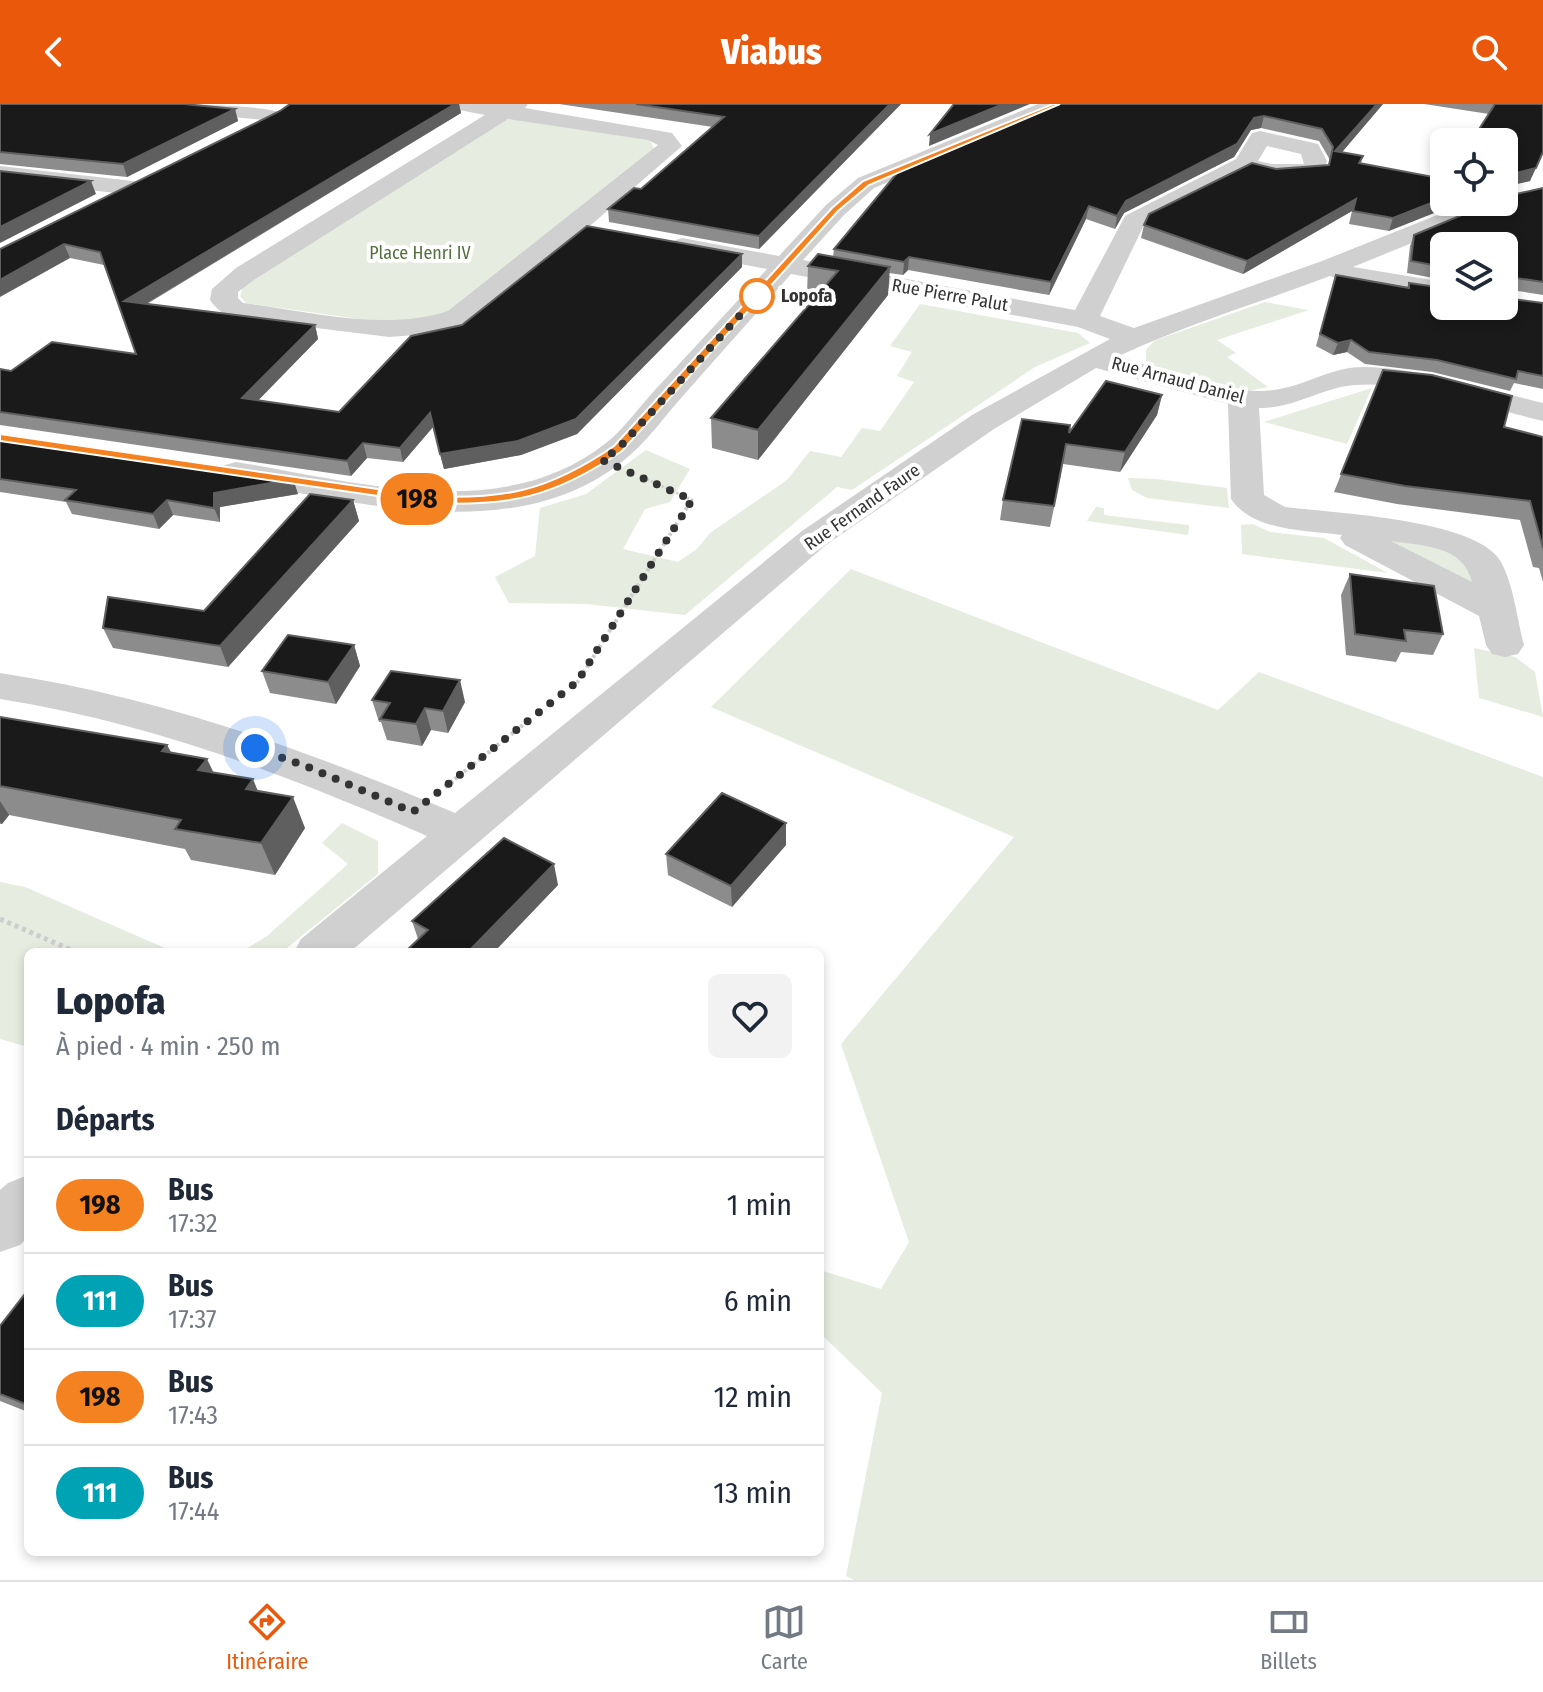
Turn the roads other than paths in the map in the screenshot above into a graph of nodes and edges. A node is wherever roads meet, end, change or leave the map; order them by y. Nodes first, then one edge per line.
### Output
1 (161, 104) edge
2 (456, 104) edge
3 (1056, 104) edge
4 (510, 108) edge
5 (284, 109) edge
6 (236, 135) edge
7 (1245, 164) edge
8 (0, 173) edge
9 (159, 175) edge
10 (133, 188) junction
11 (93, 208) edge
12 (1457, 216) edge
13 (575, 226) junction
14 (606, 232) edge
15 (652, 240) edge
16 (788, 265) junction
17 (1331, 267) junction
18 (1430, 288) edge
19 (1084, 320) junction
20 (1133, 337) junction
21 (1094, 357) junction
22 (1243, 399) junction
23 (1543, 412) edge
24 (205, 467) edge
25 (1501, 627) dead end
26 (0, 686) edge
27 (460, 833) junction
28 (323, 948) edge
29 (24, 1205) edge
30 (0, 1226) edge

1 - 5 street
2 - 4 street
3 - 16 street
4 - 13 street
4 - 13 street
5 - 6 street
7 - 19 street
8 - 10 street
9 - 10 street
10 - 11 street
12 - 17 street, Rue Fernand Faure
13 - 14 street
15 - 16 street, Rue Pierre Palut
16 - 19 street, Rue Pierre Palut
16 - 24 street
17 - 18 street
17 - 20 street, Rue Fernand Faure
19 - 20 street, Rue Pierre Palut
20 - 21 street, Rue Fernand Faure
21 - 22 street, Rue Arnaud Daniel
21 - 27 street, Rue Fernand Faure
22 - 23 street, Rue Arnaud Daniel
22 - 25 street
26 - 27 street
27 - 28 street, Rue Fernand Faure
29 - 30 street

